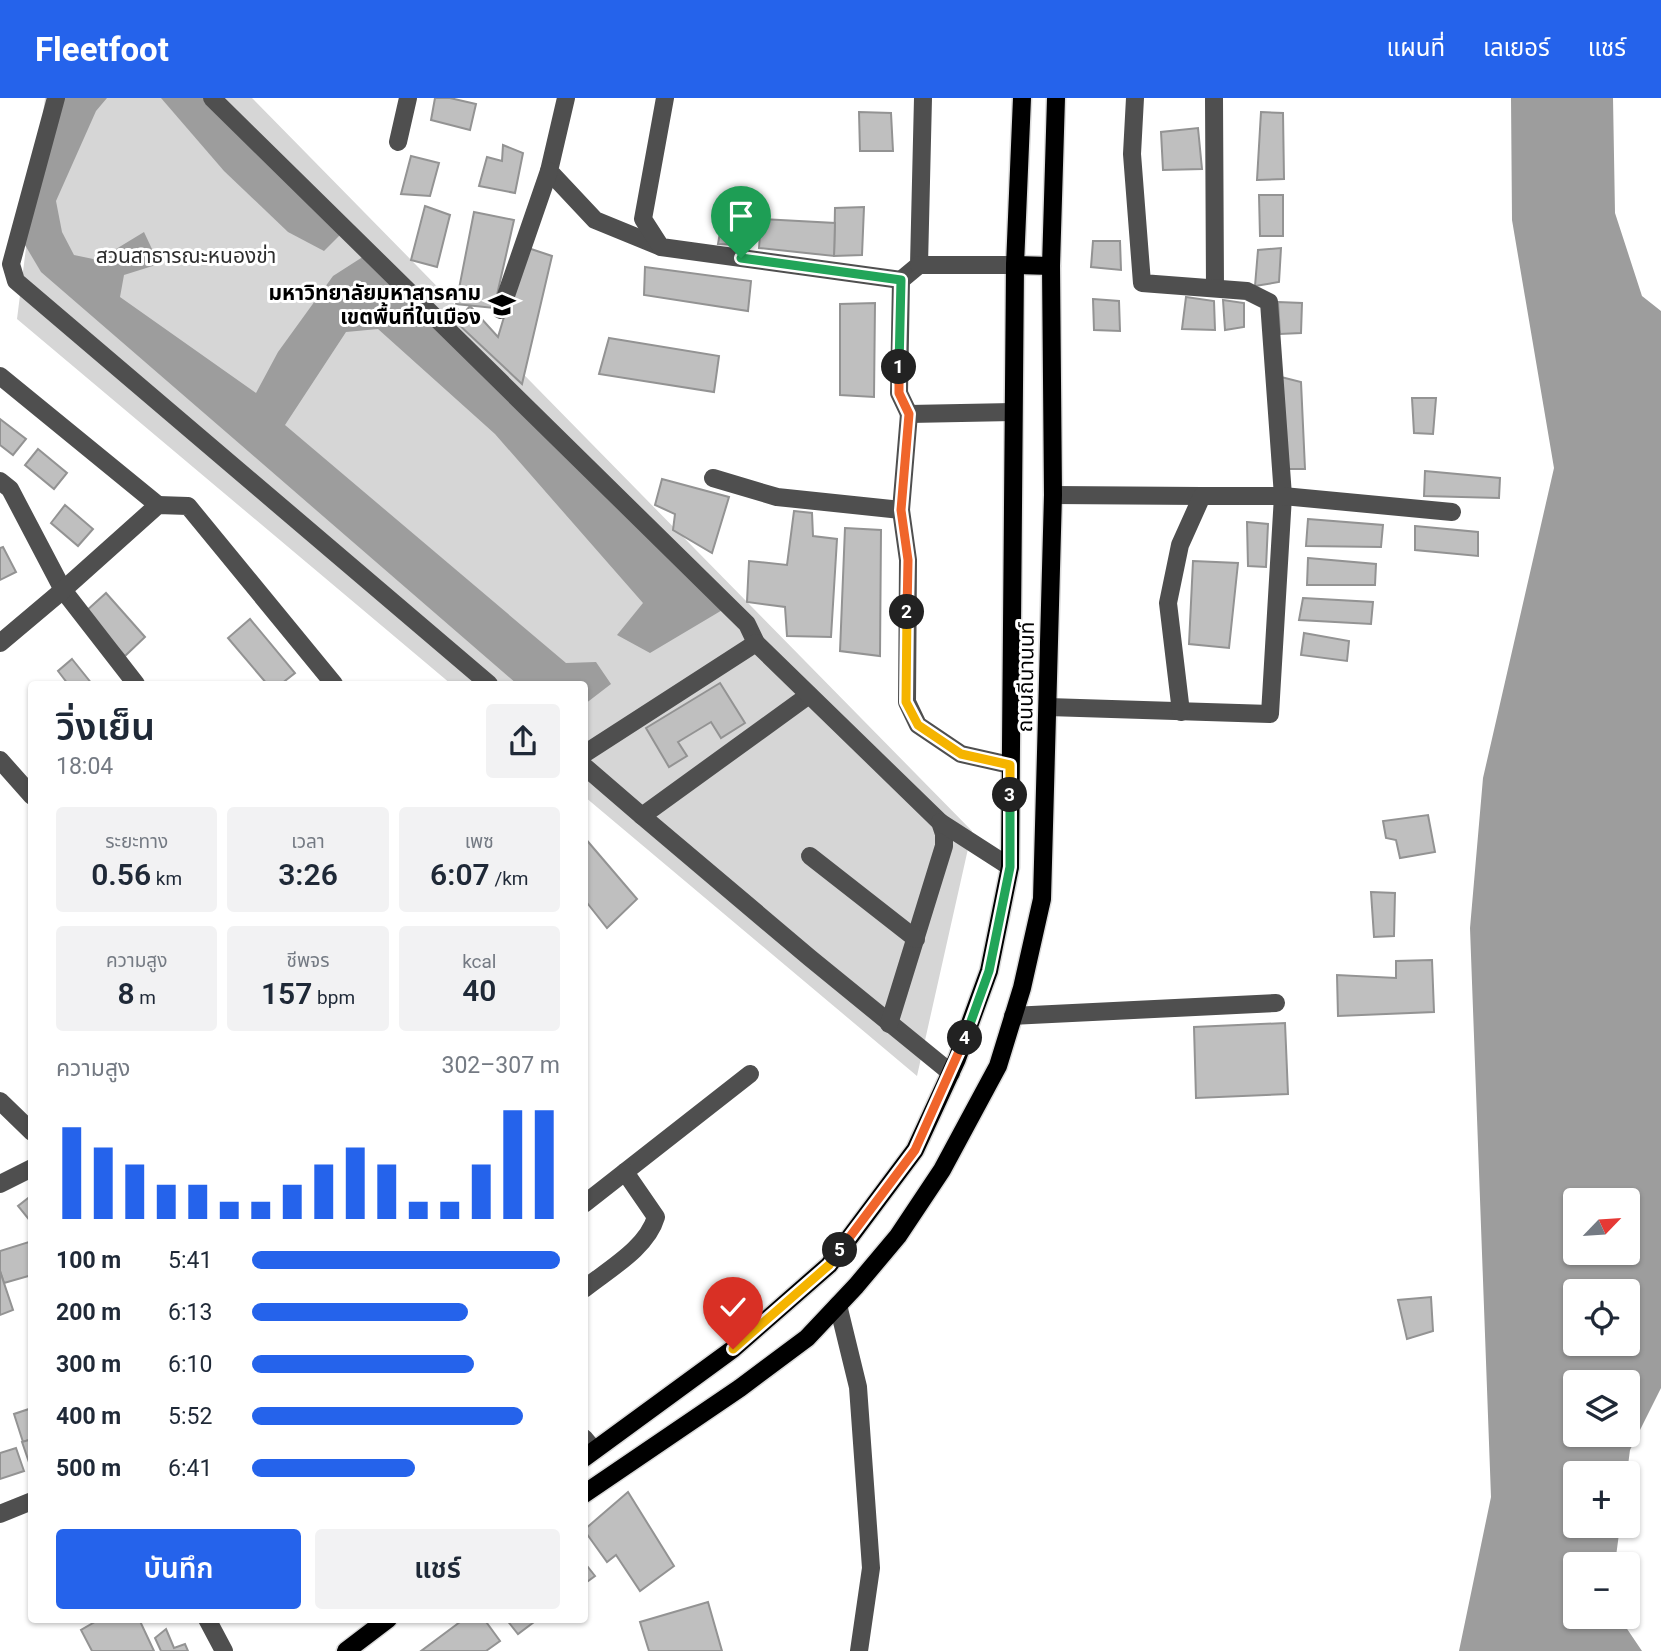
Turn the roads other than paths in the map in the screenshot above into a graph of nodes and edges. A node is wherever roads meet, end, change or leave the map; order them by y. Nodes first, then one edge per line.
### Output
1 (56, 98) edge
2 (212, 98) edge
3 (405, 98) edge
4 (566, 98) edge
5 (665, 98) edge
6 (923, 98) edge
7 (1022, 98) edge
8 (1056, 98) edge
9 (1135, 98) edge
10 (1214, 98) edge
11 (398, 142) dead end
12 (549, 170) junction
13 (661, 247) junction
14 (919, 265) junction
15 (1014, 265) junction
16 (1051, 266) junction
17 (901, 280) junction
18 (1215, 288) junction
19 (501, 310) dead end
20 (0, 376) edge
21 (1013, 412) junction
22 (909, 414) junction
23 (713, 478) dead end
24 (0, 481) edge
25 (1053, 495) junction
26 (1202, 496) junction
27 (1283, 496) junction
28 (158, 505) junction
29 (901, 510) junction
30 (1452, 512) dead end
31 (63, 590) junction
32 (0, 643) edge
33 (757, 643) junction
34 (134, 681) edge
35 (332, 681) edge
36 (485, 681) edge
37 (809, 695) junction
38 (1048, 707) junction
39 (1181, 712) junction
40 (588, 751) edge
41 (0, 760) edge
42 (1010, 765) junction
43 (588, 769) edge
44 (28, 792) edge
45 (642, 816) junction
46 (940, 822) junction
47 (810, 856) dead end
48 (1010, 867) junction
49 (916, 939) junction
50 (1276, 1003) dead end
51 (1013, 1016) junction
52 (889, 1024) junction
53 (951, 1073) junction
54 (750, 1074) dead end
55 (0, 1101) edge
56 (28, 1128) edge
57 (28, 1170) edge
58 (625, 1172) junction
59 (0, 1184) edge
60 (588, 1201) edge
61 (588, 1286) edge
62 (838, 1305) junction
63 (622, 1429) junction
64 (588, 1449) edge
65 (641, 1456) junction
66 (588, 1491) edge
67 (28, 1503) edge
68 (0, 1514) edge
69 (209, 1623) edge
70 (383, 1623) edge
71 (225, 1651) edge
72 (346, 1651) edge
73 (859, 1651) edge

1 - 36 street
2 - 33 street
3 - 11 street
4 - 12 street
5 - 13 street
6 - 14 street
7 - 15 main road, ถนนถีนานนท์
8 - 16 main road, ถนนถีนานนท์
9 - 18 street
10 - 18 street
12 - 13 street
12 - 19 street
13 - 17 street
14 - 15 street
14 - 17 street
15 - 16 main road
15 - 21 main road, ถนนถีนานนท์
16 - 25 main road, ถนนถีนานนท์
17 - 22 street
18 - 27 street
20 - 28 street
21 - 22 street
21 - 42 main road, ถนนถีนานนท์
22 - 29 street
23 - 29 street
24 - 31 street
25 - 26 street
25 - 38 main road, ถนนถีนานนท์
26 - 27 street
26 - 39 street
27 - 30 street
27 - 39 street
28 - 31 street
28 - 35 street
29 - 42 street
31 - 32 street
31 - 34 street
33 - 37 street
33 - 40 street
37 - 45 street
37 - 46 street
38 - 39 street
38 - 51 main road, ถนนถีนานนท์
41 - 44 street
42 - 48 main road, ถนนถีนานนท์
43 - 45 street
45 - 52 street
46 - 48 street
46 - 49 street
47 - 49 street
48 - 53 main road, ถนนถีนานนท์
49 - 52 street
50 - 51 street
51 - 62 main road, ถนนถีนานนท์
52 - 53 street
53 - 63 main road, ถนนถีนานนท์
54 - 58 street
55 - 56 street
57 - 59 street
58 - 60 street
58 - 61 street
62 - 65 main road, ถนนถีนานนท์
62 - 73 street
63 - 64 main road, ถนนถีนานนท์
63 - 65 main road
65 - 66 main road, ถนนถีนานนท์
67 - 68 street
69 - 71 street
70 - 72 main road

